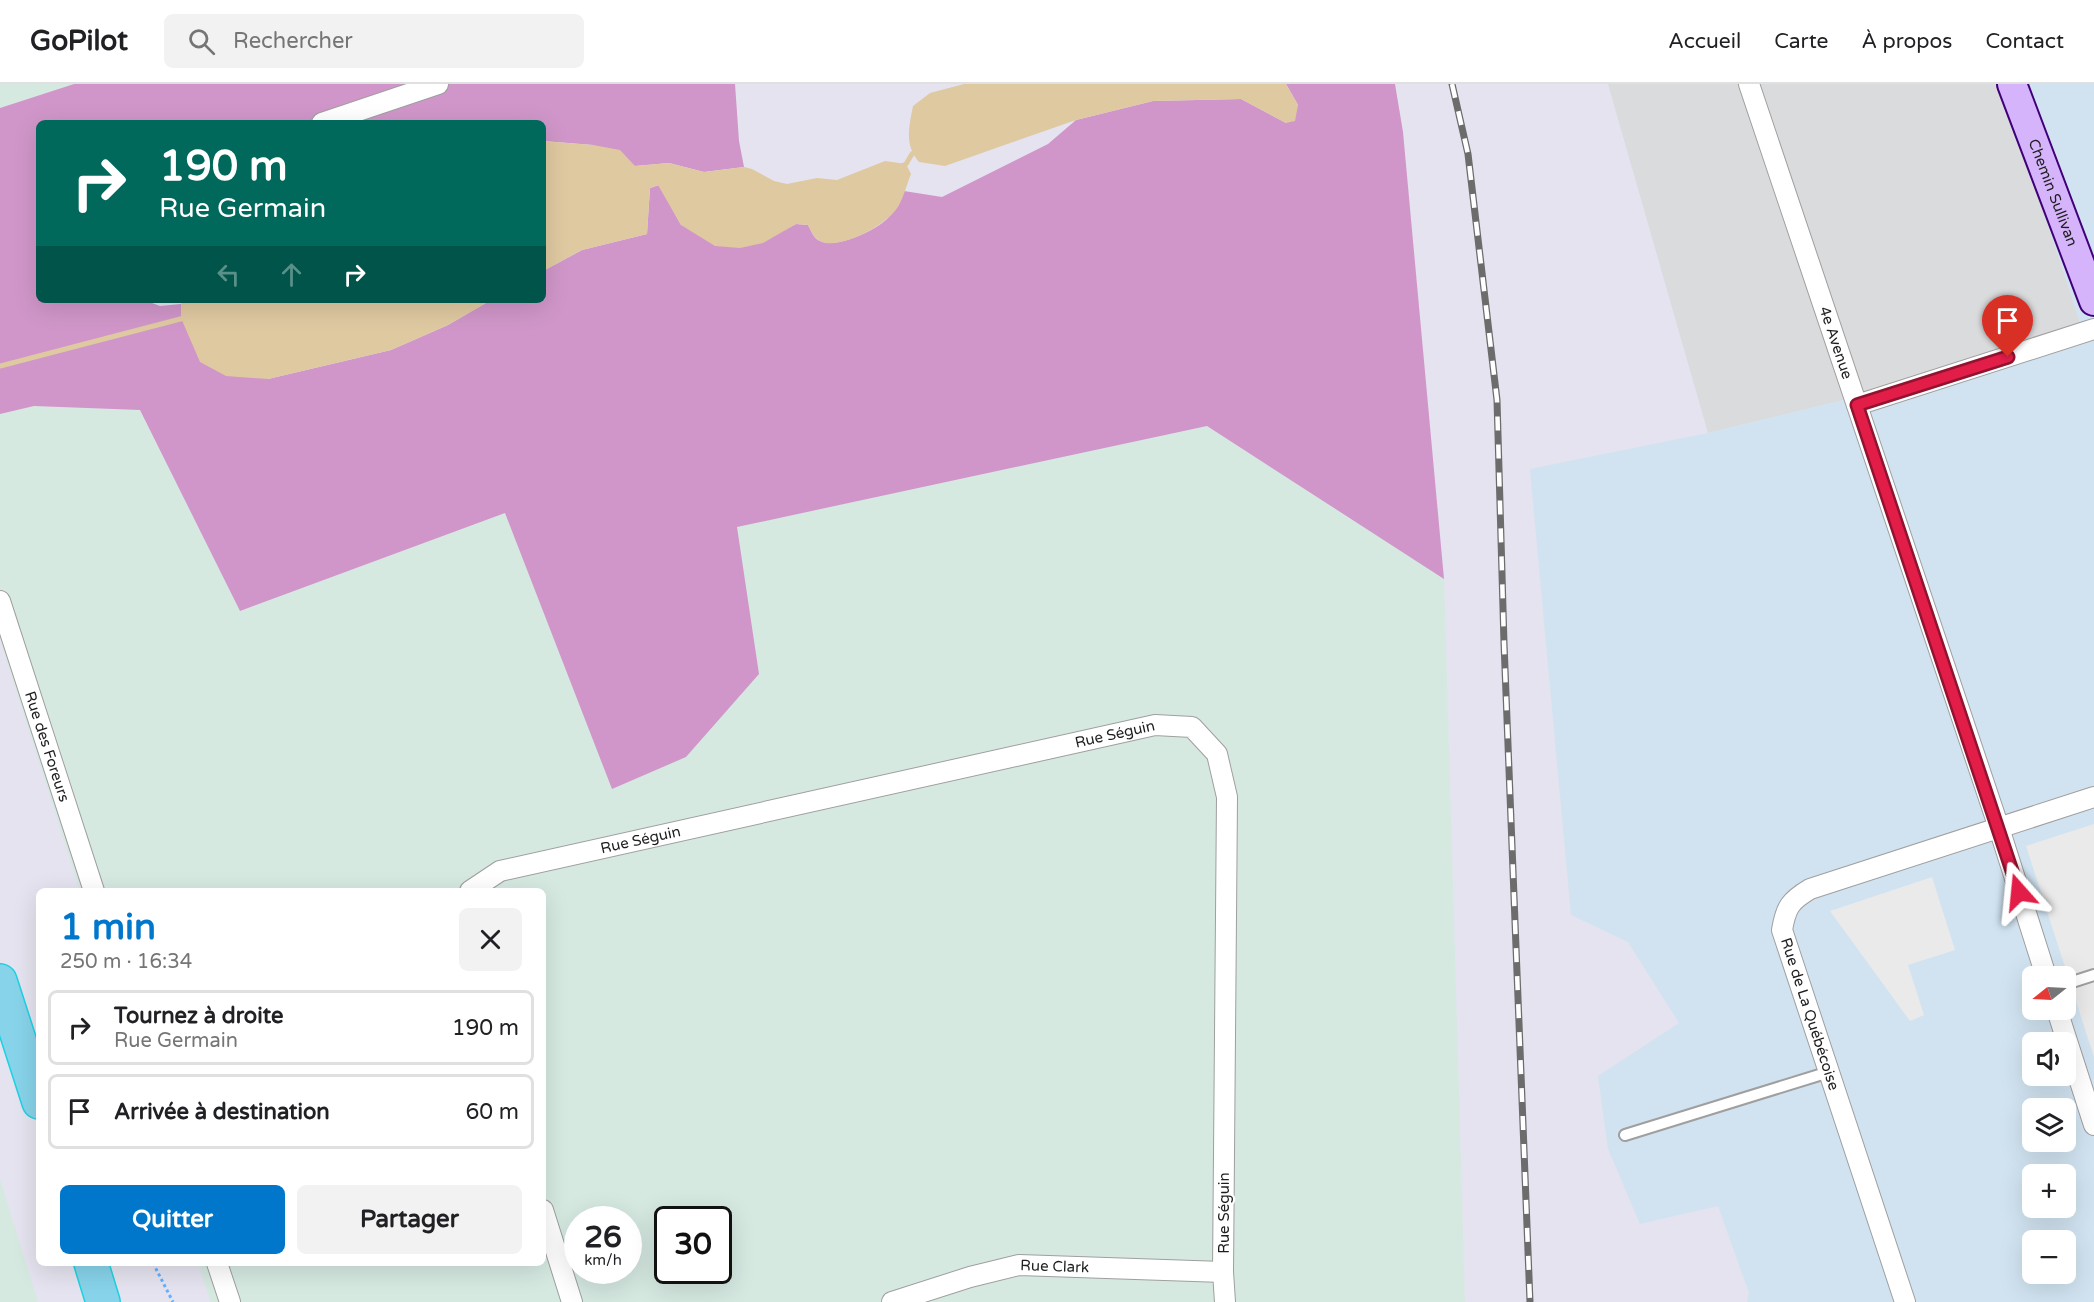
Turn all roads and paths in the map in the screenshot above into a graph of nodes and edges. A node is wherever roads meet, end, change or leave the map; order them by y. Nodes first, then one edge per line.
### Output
1 (438, 84) edge
2 (1749, 84) edge
3 (2012, 84) edge
4 (331, 120) edge
5 (2094, 301) edge
6 (2094, 329) edge
7 (1857, 405) junction
8 (0, 601) edge
9 (2094, 797) edge
10 (1999, 828) junction
11 (93, 888) edge
12 (474, 888) edge
13 (2043, 966) edge
14 (2094, 975) edge
15 (0, 981) edge
16 (2076, 981) edge
17 (2060, 1020) edge
18 (1829, 1072) junction
19 (36, 1093) edge
20 (2094, 1125) edge
21 (1625, 1136) dead end
22 (546, 1220) edge
23 (92, 1266) edge
24 (155, 1266) edge
25 (218, 1266) edge
26 (1223, 1272) junction
27 (103, 1302) edge
28 (173, 1302) edge
29 (230, 1302) edge
30 (572, 1302) edge
31 (892, 1302) edge
32 (1225, 1302) edge
33 (1905, 1302) edge

1 - 4 street
2 - 7 street, 4e Avenue
3 - 5 street, Chemin Sullivan
6 - 7 street
7 - 10 street, 4e Avenue
8 - 11 street, Rue des Foreurs
9 - 10 street, Rue de La Québécoise
10 - 13 street, 4e Avenue
10 - 18 street, Rue de La Québécoise
12 - 26 street, Rue Séguin
14 - 16 lane
15 - 19 highway
17 - 20 street
18 - 21 lane
18 - 33 street, Rue de La Québécoise
22 - 30 street
23 - 27 highway
24 - 28 path
25 - 29 street
26 - 31 street, Rue Clark
26 - 32 street, Rue Séguin

